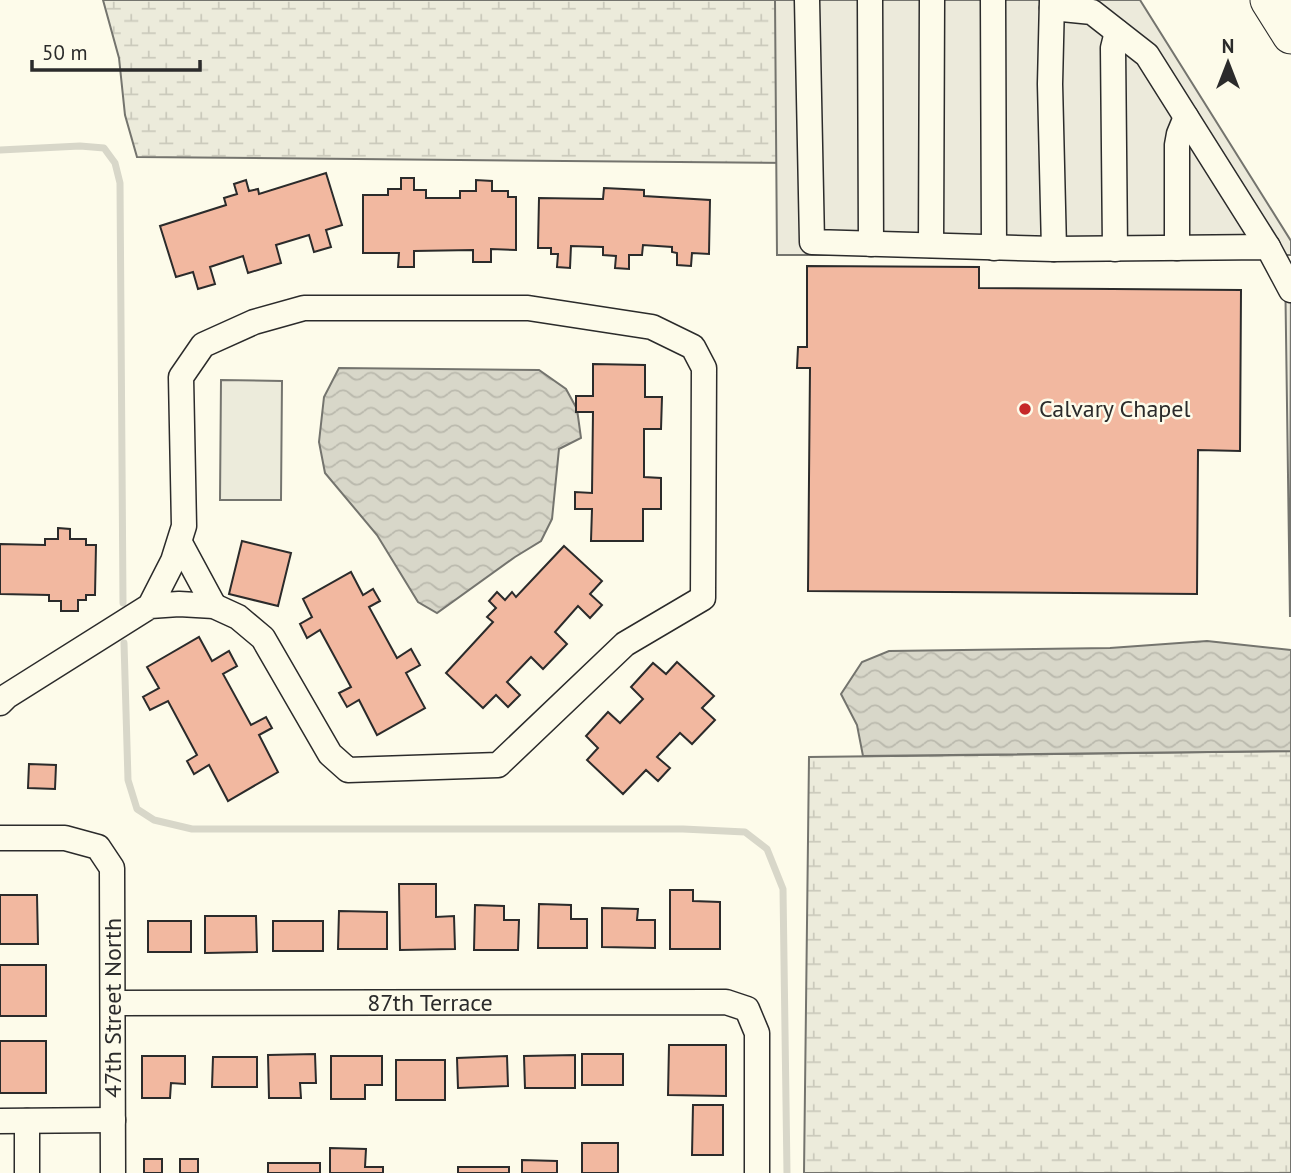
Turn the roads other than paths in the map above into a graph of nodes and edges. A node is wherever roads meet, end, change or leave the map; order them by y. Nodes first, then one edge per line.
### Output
1 (807, 0) edge
2 (870, 0) edge
3 (932, 0) edge
4 (993, 0) edge
5 (1269, 0) edge
6 (1052, 4) edge
7 (1117, 32) junction
8 (1291, 35) edge
9 (1186, 117) junction
10 (871, 244) junction
11 (931, 246) junction
12 (1268, 247) junction
13 (994, 248) junction
14 (1177, 248) junction
15 (1054, 249) junction
16 (1115, 249) junction
17 (1291, 290) edge
18 (180, 543) junction
19 (214, 606) junction
20 (150, 607) junction
21 (2, 701) edge
22 (0, 838) edge
23 (113, 1003) junction
24 (113, 1120) junction
25 (0, 1121) edge
26 (27, 1121) junction
27 (27, 1173) edge
28 (113, 1173) edge
29 (757, 1173) edge

1 - 10 street
2 - 10 street
3 - 11 street
4 - 13 street
5 - 8 highway
6 - 7 street
6 - 15 street
7 - 9 street
7 - 16 street
9 - 12 street
9 - 14 street
10 - 11 street
11 - 13 street
12 - 14 street
12 - 17 street
13 - 15 street
14 - 16 street
15 - 16 street
18 - 19 street
18 - 19 street
18 - 20 street
19 - 20 street
20 - 21 street
22 - 23 street, 47th Street North
23 - 24 street, 47th Street North
23 - 29 street, 87th Terrace
24 - 26 street
24 - 28 street, 47th Street North
25 - 26 street
26 - 27 street

